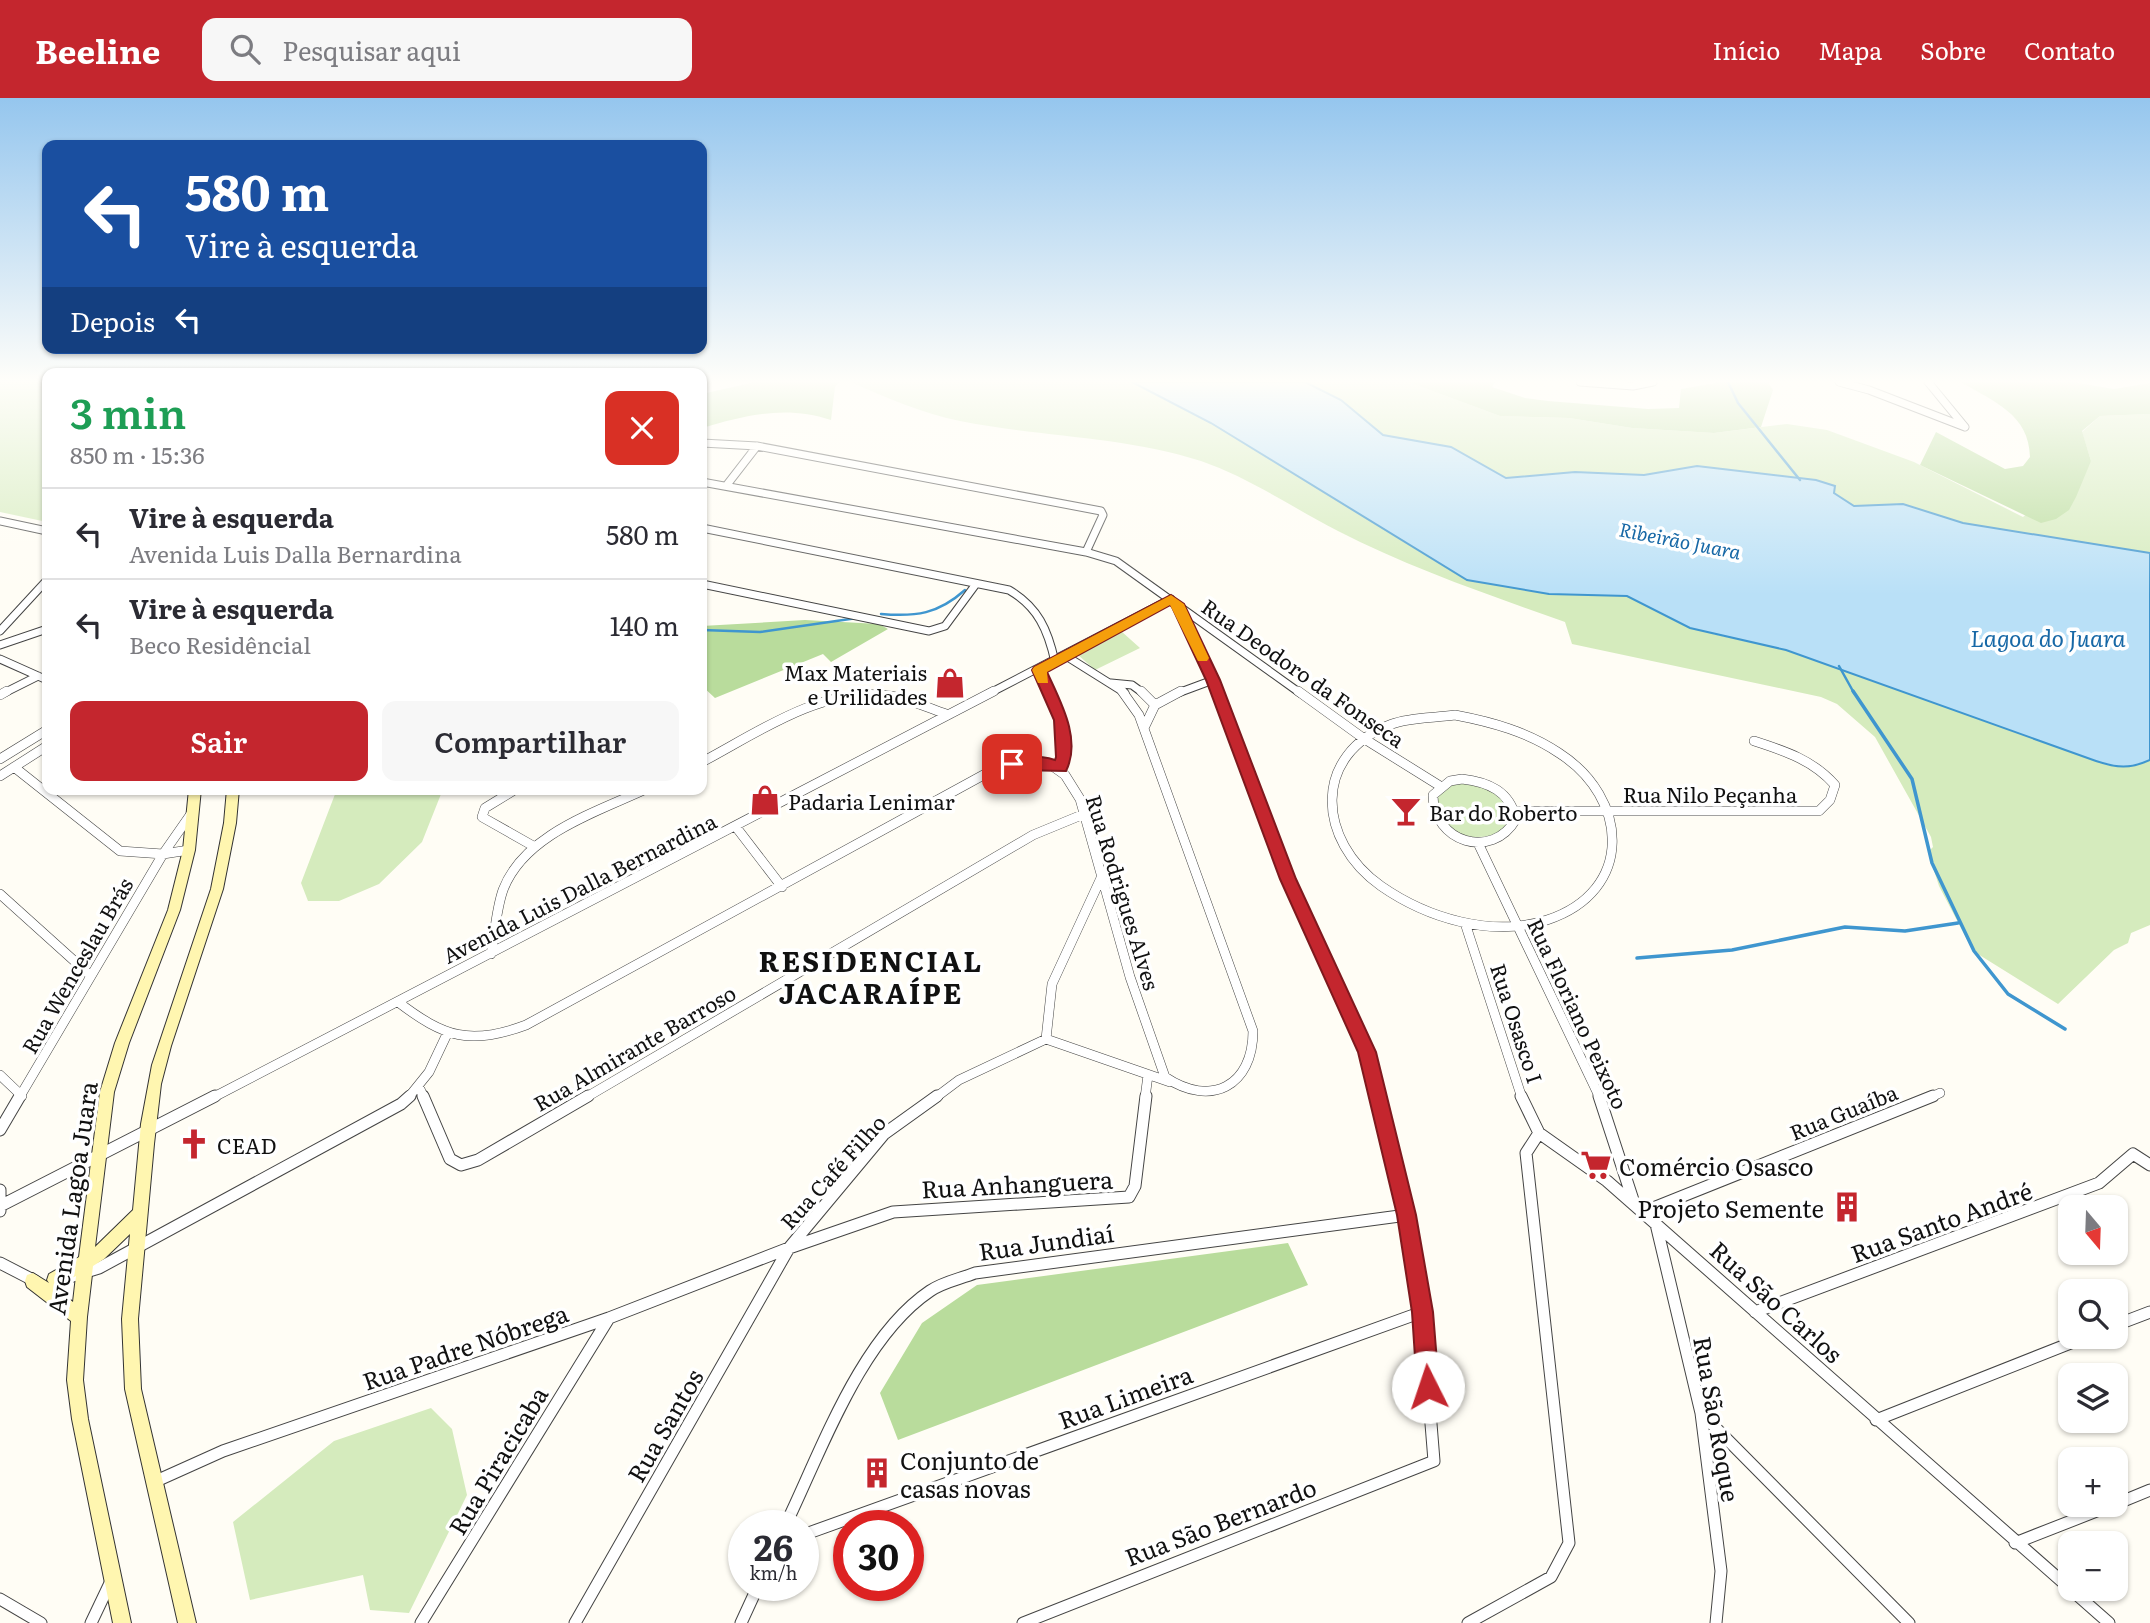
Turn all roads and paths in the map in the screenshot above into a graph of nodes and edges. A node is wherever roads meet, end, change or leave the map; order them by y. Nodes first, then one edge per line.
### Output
1 (751, 453) edge
2 (794, 453) edge
3 (707, 483) edge
4 (726, 486) junction
5 (0, 521) edge
6 (707, 529) edge
7 (42, 530) edge
8 (1086, 552) junction
9 (976, 584) junction
10 (42, 585) edge
11 (707, 585) edge
12 (1174, 602) junction
13 (0, 631) edge
14 (42, 631) edge
15 (0, 645) edge
16 (1066, 656) junction
17 (0, 659) edge
18 (1055, 662) junction
19 (1039, 670) junction
20 (38, 676) junction
21 (42, 678) edge
22 (1213, 680) junction
23 (1108, 683) junction
24 (0, 695) edge
25 (1155, 705) junction
26 (946, 714) junction
27 (1144, 728) junction
28 (42, 733) edge
29 (1363, 738) junction
30 (1754, 741) dead end
31 (42, 749) edge
32 (707, 758) edge
33 (0, 759) edge
34 (14, 767) junction
35 (1060, 767) junction
36 (0, 776) edge
37 (1440, 786) junction
38 (42, 790) edge
39 (49, 795) edge
40 (195, 795) edge
41 (232, 795) edge
42 (506, 795) edge
43 (635, 795) edge
44 (194, 810) junction
45 (1607, 810) junction
46 (1515, 811) junction
47 (1084, 814) junction
48 (736, 827) junction
49 (1478, 843) junction
50 (535, 847) junction
51 (189, 850) junction
52 (163, 854) junction
53 (1101, 878) junction
54 (782, 887) junction
55 (0, 894) edge
56 (1465, 923) junction
57 (1518, 926) junction
58 (491, 954) junction
59 (91, 976) junction
60 (398, 1002) junction
61 (447, 1034) junction
62 (1046, 1038) junction
63 (0, 1075) edge
64 (1148, 1075) junction
65 (1173, 1083) junction
66 (420, 1089) junction
67 (1940, 1093) dead end
68 (22, 1096) junction
69 (0, 1130) edge
70 (148, 1132) junction
71 (1539, 1133) junction
72 (97, 1159) junction
73 (2150, 1165) edge
74 (0, 1190) edge
75 (1, 1208) edge
76 (1639, 1208) junction
77 (140, 1213) junction
78 (1407, 1215) junction
79 (1656, 1224) junction
80 (136, 1248) junction
81 (789, 1248) junction
82 (0, 1263) edge
83 (86, 1268) junction
84 (55, 1280) joint
85 (33, 1281) junction
86 (1422, 1312) junction
87 (1755, 1312) junction
88 (2150, 1312) edge
89 (79, 1317) junction
90 (609, 1318) junction
91 (2128, 1320) edge
92 (2058, 1348) edge
93 (1700, 1413) junction
94 (1876, 1420) junction
95 (154, 1482) junction
96 (2150, 1490) edge
97 (2128, 1499) edge
98 (793, 1510) edge
99 (2081, 1517) edge
100 (819, 1529) edge
101 (2015, 1543) junction
102 (113, 1577) junction
103 (0, 1599) edge
104 (751, 1601) edge
105 (1718, 1622) edge
106 (41, 1623) edge
107 (91, 1623) edge
108 (122, 1623) edge
109 (187, 1623) edge
110 (421, 1623) edge
111 (575, 1623) edge
112 (741, 1623) edge
113 (1023, 1623) edge
114 (1468, 1623) edge
115 (1909, 1623) edge
116 (2109, 1623) edge

1 - 4 street
2 - 8 street
3 - 4 street, Rua Deodoro da Fonseca
4 - 8 street, Rua Deodoro da Fonseca
5 - 7 street
6 - 9 street
8 - 12 street, Rua Deodoro da Fonseca
9 - 11 street
9 - 18 street
10 - 13 street
12 - 16 street, Avenida Luis Dalla Bernardina
12 - 22 street
12 - 29 street, Rua Deodoro da Fonseca
14 - 15 street
16 - 18 street, Avenida Luis Dalla Bernardina
16 - 23 street
17 - 20 street
18 - 19 street, Avenida Luis Dalla Bernardina
19 - 26 street, Avenida Luis Dalla Bernardina
19 - 35 street
20 - 21 street
20 - 24 street
22 - 25 street
22 - 78 street
23 - 25 street
23 - 27 street
25 - 27 street
26 - 32 street
26 - 48 street, Avenida Luis Dalla Bernardina
27 - 65 street
28 - 33 street
29 - 37 street, Rua Deodoro da Fonseca
29 - 45 street
29 - 56 street
30 - 45 street, Rua Nilo Peçanha
31 - 34 street
34 - 36 street
34 - 38 street
35 - 47 street, Rua Rodrigues Alves
35 - 54 street
37 - 46 street
37 - 49 street
39 - 52 street
40 - 44 main road, Avenida Lagoa Juara
41 - 70 main road
42 - 50 street
43 - 50 street
44 - 51 main road, Avenida Lagoa Juara
44 - 52 street, Rua Wenceslau Brás
45 - 46 street, Rua Nilo Peçanha
45 - 57 street
46 - 49 street
47 - 53 street, Rua Rodrigues Alves
47 - 66 street, Rua Almirante Barroso
48 - 54 street
48 - 58 street, Avenida Luis Dalla Bernardina
49 - 57 street, Rua Floriano Peixoto
50 - 58 street
51 - 52 street
51 - 72 main road, Avenida Lagoa Juara
52 - 59 street, Rua Wenceslau Brás
53 - 62 street
53 - 65 street, Rua Rodrigues Alves
54 - 61 street
55 - 59 street
56 - 57 street
56 - 71 street, Rua Osasco I
57 - 76 street, Rua Floriano Peixoto
58 - 60 street, Avenida Luis Dalla Bernardina
59 - 68 street, Rua Wenceslau Brás
60 - 61 street
60 - 70 street, Avenida Luis Dalla Bernardina
61 - 66 street
62 - 64 street
62 - 81 street, Rua Café Filho
63 - 68 street
64 - 65 street
64 - 81 street, Rua Anhanguera
66 - 80 street
67 - 76 street, Rua Guaíba
68 - 69 street, Rua Wenceslau Brás
70 - 72 street, Avenida Luis Dalla Bernardina
70 - 77 main road
71 - 76 street, Rua São Carlos
71 - 114 street
72 - 75 street, Avenida Luis Dalla Bernardina
72 - 83 main road, Avenida Lagoa Juara
73 - 87 street, Rua Santo André
74 - 75 street
76 - 79 street, Rua São Carlos
77 - 80 main road
77 - 83 main road
78 - 86 street
78 - 98 street, Rua Jundiaí
79 - 87 street, Rua São Carlos
79 - 93 street, Rua São Roque
80 - 83 street
80 - 95 main road
81 - 90 street, Rua Padre Nóbrega
81 - 111 street, Rua Santos
82 - 85 street
83 - 84 main road
83 - 89 main road, Avenida Lagoa Juara
84 - 85 street
85 - 89 main road
86 - 100 street, Rua Limeira
86 - 113 street, Rua São Bernardo
87 - 94 street, Rua São Carlos
88 - 91 street
89 - 102 main road, Avenida Lagoa Juara
90 - 95 street, Rua Padre Nóbrega
90 - 110 street, Rua Piracicaba
92 - 94 street
93 - 105 street, Rua São Roque
93 - 115 street
94 - 101 street, Rua São Carlos
95 - 109 main road
96 - 97 street
99 - 101 street
101 - 116 street, Rua São Carlos
102 - 107 street
102 - 108 main road, Avenida Lagoa Juara
103 - 106 street
104 - 112 street

